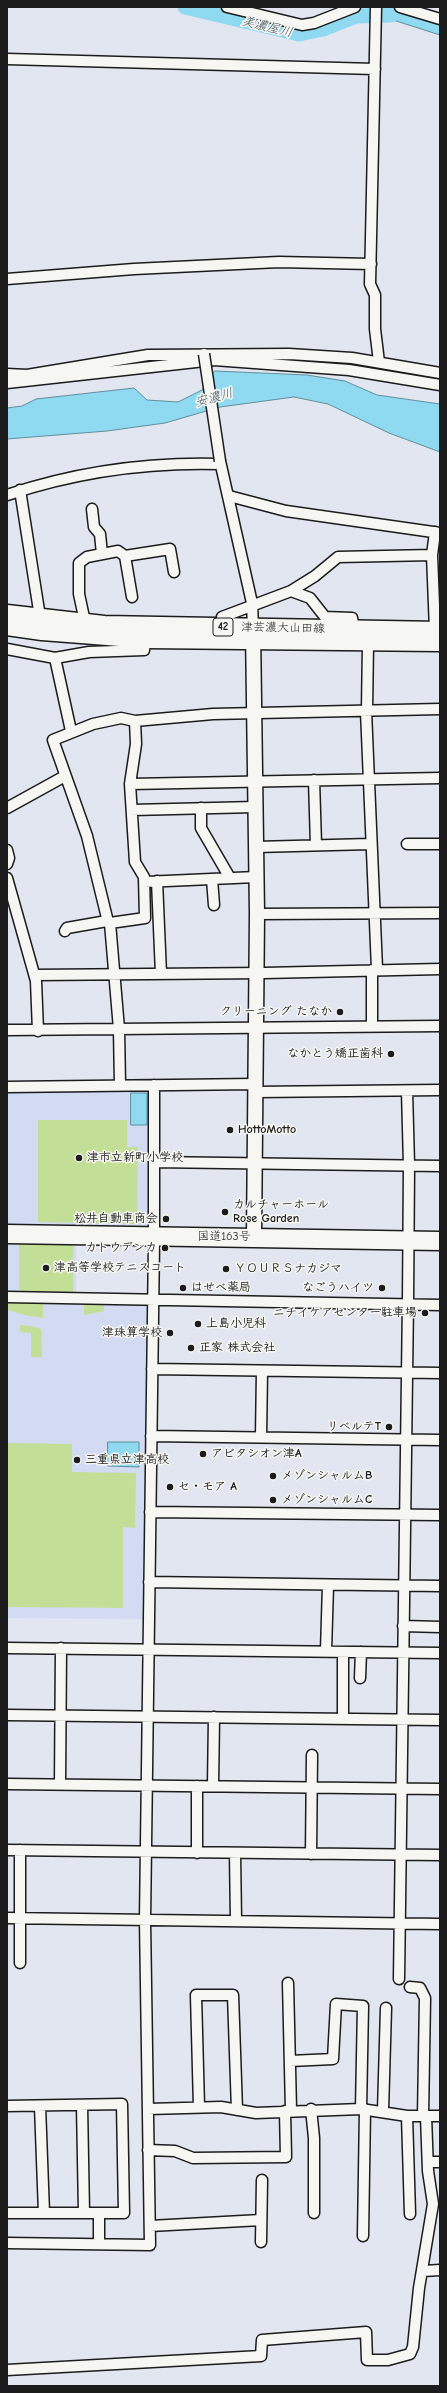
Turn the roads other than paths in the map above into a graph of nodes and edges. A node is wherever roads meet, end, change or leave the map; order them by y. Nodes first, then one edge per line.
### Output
1 (227, 7) edge
2 (355, 7) edge
3 (376, 7) edge
4 (400, 7) edge
5 (440, 19) edge
6 (7, 59) edge
7 (375, 68) junction
8 (371, 264) junction
9 (7, 279) edge
10 (204, 354) junction
11 (379, 362) junction
12 (440, 372) edge
13 (7, 374) edge
14 (7, 383) edge
15 (440, 385) edge
16 (220, 463) junction
17 (20, 490) junction
18 (7, 495) edge
19 (230, 496) junction
20 (92, 509) dead end
21 (437, 533) edge
22 (102, 554) junction
23 (432, 555) junction
24 (125, 556) junction
25 (174, 572) dead end
26 (291, 591) junction
27 (132, 597) dead end
28 (253, 605) junction
29 (7, 613) edge
30 (40, 617) junction
31 (222, 617) dead end
32 (85, 622) junction
33 (7, 627) edge
34 (354, 629) junction
35 (146, 632) junction
36 (253, 634) junction
37 (438, 634) edge
38 (368, 643) junction
39 (7, 649) edge
40 (55, 658) junction
41 (440, 709) edge
42 (367, 711) junction
43 (254, 713) junction
44 (135, 721) junction
45 (71, 731) junction
46 (65, 776) junction
47 (440, 778) edge
48 (368, 779) junction
49 (314, 780) junction
50 (255, 782) junction
51 (130, 784) junction
52 (255, 807) junction
53 (7, 808) edge
54 (201, 808) junction
55 (132, 810) junction
56 (370, 844) junction
57 (407, 844) dead end
58 (440, 844) edge
59 (316, 845) junction
60 (256, 847) junction
61 (7, 850) edge
62 (7, 864) edge
63 (256, 877) junction
64 (230, 878) junction
65 (212, 879) junction
66 (158, 881) junction
67 (144, 882) junction
68 (7, 884) edge
69 (214, 905) dead end
70 (374, 912) junction
71 (440, 913) edge
72 (257, 914) junction
73 (109, 922) junction
74 (65, 931) dead end
75 (440, 969) edge
76 (374, 970) junction
77 (256, 973) junction
78 (115, 974) junction
79 (161, 974) junction
80 (35, 976) junction
81 (372, 1026) junction
82 (440, 1026) edge
83 (256, 1028) junction
84 (119, 1029) junction
85 (7, 1030) edge
86 (38, 1031) junction
87 (120, 1085) junction
88 (154, 1085) junction
89 (7, 1087) edge
90 (256, 1088) junction
91 (440, 1090) edge
92 (408, 1091) junction
93 (154, 1162) junction
94 (255, 1164) junction
95 (410, 1165) junction
96 (440, 1166) edge
97 (7, 1234) edge
98 (154, 1237) junction
99 (254, 1237) junction
100 (409, 1240) junction
101 (440, 1241) edge
102 (7, 1297) edge
103 (152, 1300) junction
104 (407, 1304) junction
105 (440, 1305) edge
106 (152, 1369) junction
107 (262, 1371) junction
108 (406, 1372) junction
109 (440, 1372) edge
110 (151, 1436) junction
111 (261, 1437) junction
112 (406, 1439) junction
113 (440, 1440) edge
114 (150, 1512) junction
115 (405, 1514) junction
116 (440, 1515) edge
117 (149, 1582) junction
118 (328, 1585) junction
119 (404, 1586) junction
120 (440, 1586) edge
121 (403, 1626) junction
122 (440, 1627) edge
123 (7, 1648) edge
124 (61, 1648) junction
125 (148, 1649) junction
126 (326, 1652) junction
127 (343, 1652) junction
128 (361, 1652) junction
129 (403, 1653) junction
130 (440, 1654) edge
131 (360, 1678) dead end
132 (7, 1715) edge
133 (61, 1716) junction
134 (148, 1717) junction
135 (214, 1718) junction
136 (342, 1719) junction
137 (402, 1720) junction
138 (440, 1720) edge
139 (312, 1754) dead end
140 (7, 1784) edge
141 (60, 1784) junction
142 (147, 1785) junction
143 (197, 1786) junction
144 (214, 1786) junction
145 (312, 1788) junction
146 (401, 1788) junction
147 (440, 1789) edge
148 (7, 1850) edge
149 (20, 1850) junction
150 (147, 1851) junction
151 (197, 1853) junction
152 (235, 1853) junction
153 (312, 1854) junction
154 (401, 1855) junction
155 (440, 1856) edge
156 (7, 1918) edge
157 (20, 1918) junction
158 (145, 1920) junction
159 (236, 1921) junction
160 (400, 1923) junction
161 (440, 1924) edge
162 (20, 1963) dead end
163 (399, 1979) dead end
164 (288, 1983) dead end
165 (410, 1987) dead end
166 (386, 2008) dead end
167 (290, 2061) junction
168 (82, 2105) junction
169 (7, 2106) edge
170 (40, 2106) junction
171 (199, 2107) junction
172 (148, 2109) junction
173 (311, 2109) junction
174 (363, 2109) junction
175 (237, 2110) junction
176 (288, 2110) junction
177 (383, 2111) junction
178 (407, 2116) junction
179 (424, 2116) junction
180 (440, 2116) edge
181 (148, 2150) junction
182 (428, 2162) junction
183 (440, 2162) edge
184 (262, 2180) dead end
185 (437, 2204) edge
186 (7, 2213) edge
187 (44, 2213) junction
188 (84, 2213) junction
189 (99, 2213) junction
190 (314, 2213) dead end
191 (410, 2214) dead end
192 (261, 2220) junction
193 (150, 2226) junction
194 (363, 2236) dead end
195 (261, 2242) dead end
196 (7, 2243) edge
197 (99, 2244) junction
198 (440, 2270) edge
199 (423, 2271) junction
200 (7, 2370) edge

1 - 2 street
3 - 7 street
4 - 5 street
6 - 7 street
7 - 8 street
8 - 9 street
8 - 11 street
10 - 11 street
10 - 13 street
10 - 16 street, bridge
11 - 12 street
14 - 15 street
16 - 17 street
16 - 19 street
17 - 18 street
17 - 30 street
19 - 21 street
19 - 28 street
20 - 22 street
21 - 23 street
22 - 24 street
22 - 32 street
23 - 26 street
23 - 37 street
24 - 25 street
24 - 27 street
26 - 28 street
26 - 34 street
28 - 31 street
28 - 36 street
29 - 30 main road, 津芸濃大山田線 / 42
30 - 32 main road, 津芸濃大山田線 / 42
32 - 35 main road, 津芸濃大山田線 / 42
33 - 35 main road, 津芸濃大山田線 / 42
34 - 36 main road, 津芸濃大山田線 / 42
34 - 37 main road, 津芸濃大山田線 / 42
34 - 38 street
35 - 36 main road, 津芸濃大山田線 / 42
35 - 40 street
36 - 38 main road, 津芸濃大山田線 / 42
36 - 43 street
37 - 38 main road, 津芸濃大山田線 / 42
38 - 42 street
39 - 40 street
40 - 45 street
41 - 42 street
42 - 43 street
42 - 48 street
43 - 44 street
43 - 50 street
44 - 45 street
44 - 51 street
45 - 46 street
46 - 53 street
46 - 73 street
47 - 48 street
48 - 49 street
48 - 56 street
49 - 50 street
49 - 59 street
50 - 51 street
50 - 52 street
51 - 55 street
52 - 54 street
52 - 60 street
54 - 55 street
54 - 64 street
55 - 67 street
56 - 59 street
56 - 70 street
57 - 58 street
59 - 60 street
60 - 63 street
61 - 62 street
63 - 64 street
63 - 72 street
64 - 65 street
65 - 66 street
65 - 69 street
66 - 67 street
66 - 79 street
67 - 73 street
68 - 80 street
70 - 71 street
70 - 72 street
70 - 76 street
72 - 77 street
73 - 74 street
73 - 78 street
75 - 76 street
76 - 77 street
76 - 81 street
77 - 79 street
77 - 83 street
78 - 79 street
78 - 80 street
78 - 84 street
80 - 86 street
81 - 82 street
81 - 83 street
83 - 84 street
83 - 90 street
84 - 86 street
84 - 87 street
85 - 86 street
87 - 88 street
87 - 89 street
88 - 90 street
88 - 93 street
90 - 92 street
90 - 94 street
91 - 92 street
92 - 95 street
93 - 94 street
93 - 98 street
94 - 95 street
94 - 99 street
95 - 96 street
95 - 100 street
97 - 98 highway, 国道163号
98 - 99 highway, 国道163号
98 - 103 street
99 - 100 highway, 国道163号
100 - 101 highway, 国道163号
100 - 104 street
102 - 103 street
103 - 104 street
103 - 106 street
104 - 105 street
104 - 108 street
106 - 107 street
106 - 110 street
107 - 108 street
107 - 111 street
108 - 109 street
108 - 112 street
110 - 111 street
110 - 114 street
111 - 112 street
112 - 113 street
112 - 115 street
114 - 115 street
114 - 117 street
115 - 116 street
115 - 119 street
117 - 118 street
117 - 125 street
118 - 119 street
118 - 126 street
119 - 120 street
119 - 121 street
121 - 122 street
121 - 129 street
123 - 124 street
124 - 125 street
124 - 133 street
125 - 126 street
125 - 134 street
126 - 127 street
127 - 128 street
127 - 136 street
128 - 129 street
128 - 131 street
129 - 130 street
129 - 137 street
132 - 133 street
133 - 134 street
133 - 141 street
134 - 135 street
134 - 142 street
135 - 136 street
135 - 144 street
136 - 137 street
137 - 138 street
137 - 146 street
139 - 145 street
140 - 141 street
141 - 142 street
142 - 143 street
142 - 150 street
143 - 144 street
143 - 151 street
144 - 145 street
145 - 146 street
145 - 153 street
146 - 147 street
146 - 154 street
148 - 149 street
149 - 150 street
149 - 157 street
150 - 151 street
150 - 158 street
151 - 152 street
152 - 153 street
152 - 159 street
153 - 154 street
154 - 155 street
154 - 160 street
156 - 157 street
157 - 158 street
157 - 162 street
158 - 159 street
158 - 172 street
159 - 160 street
160 - 161 street
160 - 163 street
164 - 167 street
165 - 179 street
166 - 177 street
167 - 174 street
167 - 176 street
168 - 170 street
168 - 188 street
168 - 189 street
169 - 170 street
170 - 187 street
171 - 172 street
171 - 175 street
171 - 175 street
172 - 181 street
173 - 174 street
173 - 176 street
173 - 190 street
174 - 177 street
174 - 194 street
175 - 176 street
176 - 181 street
177 - 178 street
178 - 179 street
178 - 191 street
179 - 180 street
179 - 182 street
181 - 193 street
182 - 183 street
182 - 185 street
184 - 192 street
185 - 199 street
186 - 187 street
187 - 188 street
188 - 189 street
189 - 197 street
192 - 193 street
192 - 195 street
193 - 197 street
196 - 197 street
198 - 199 street
199 - 200 street

